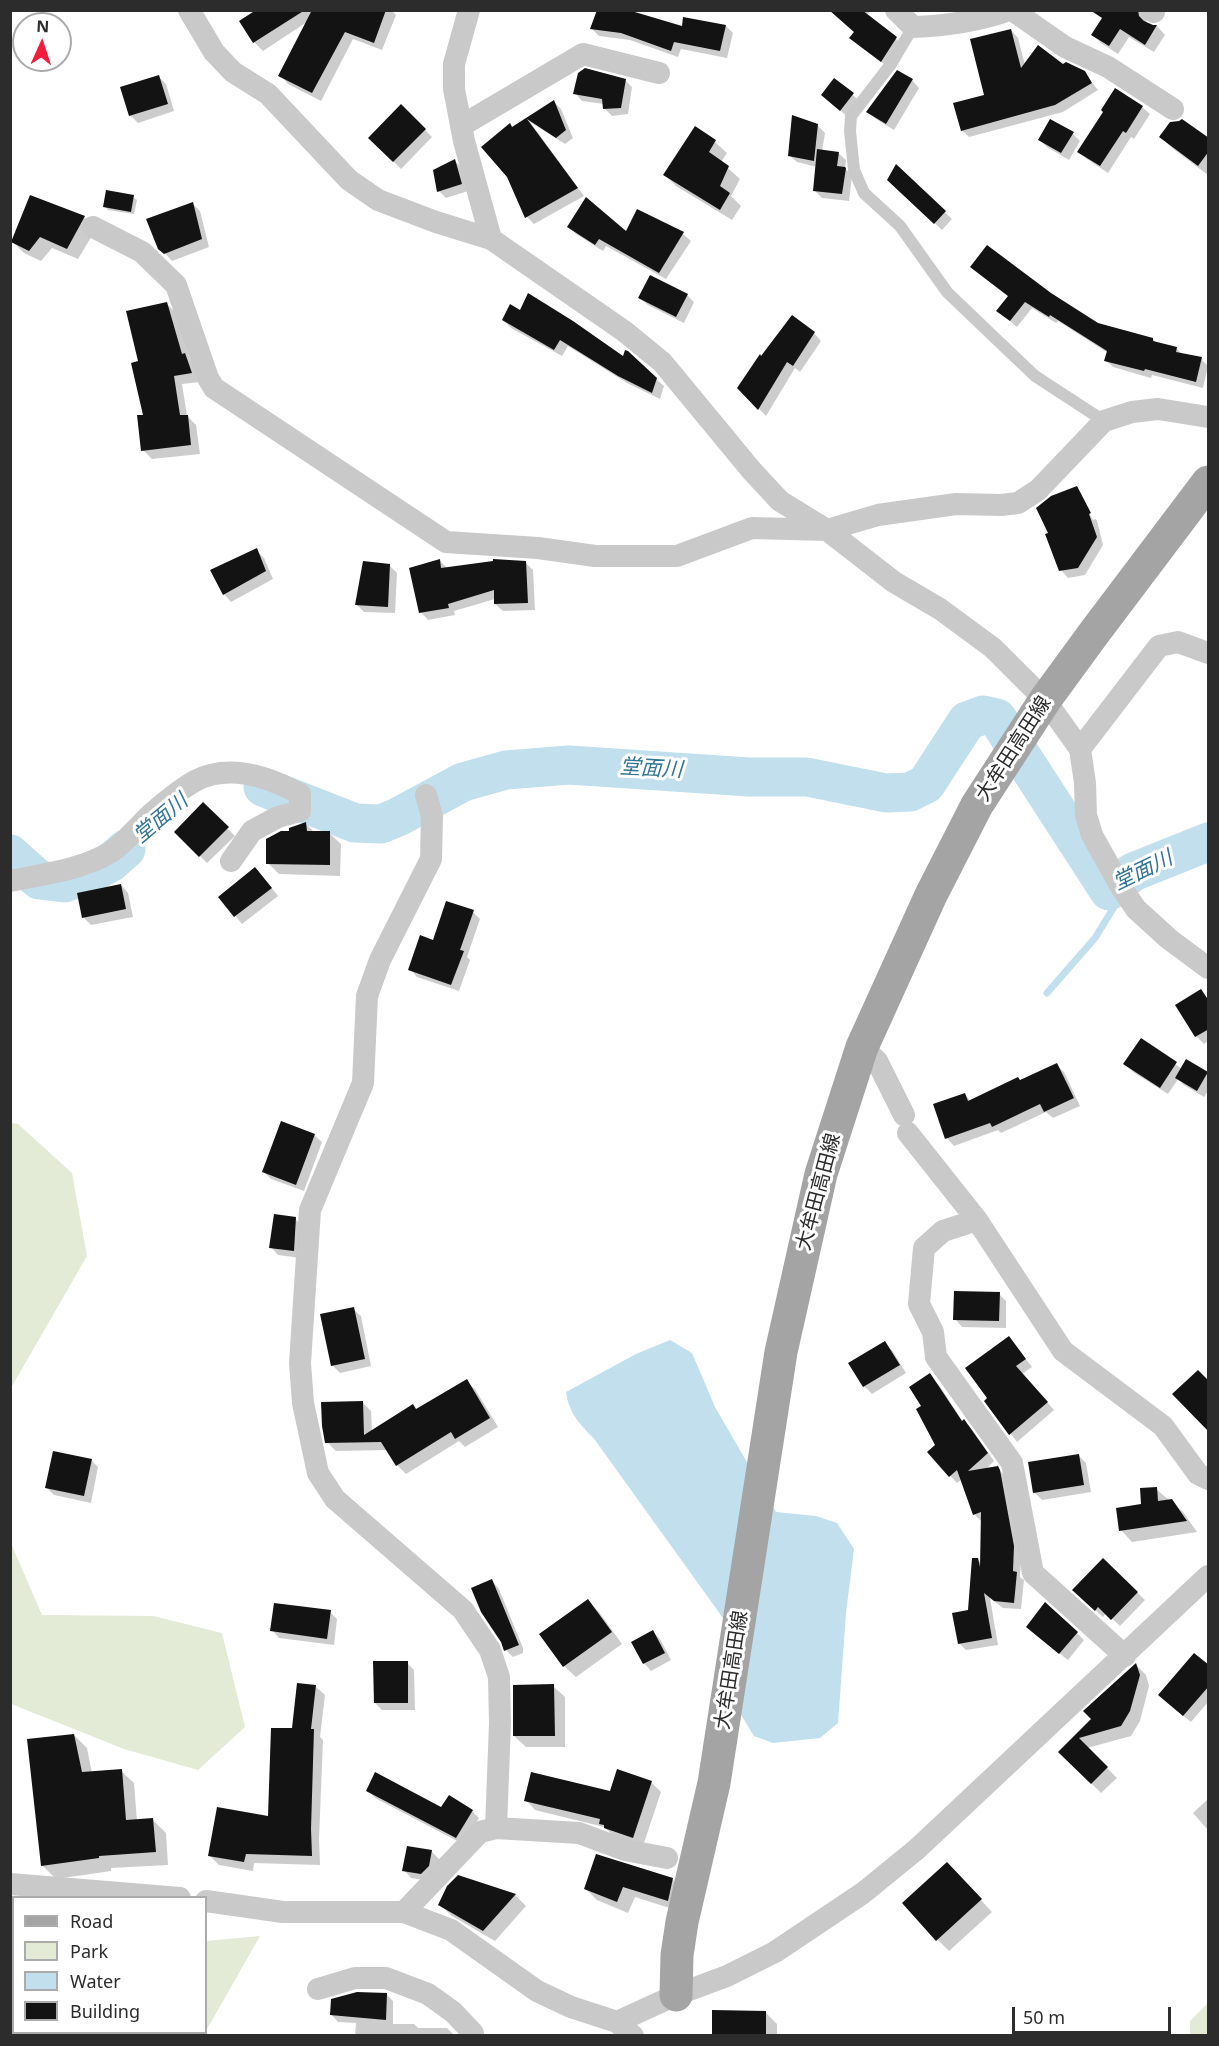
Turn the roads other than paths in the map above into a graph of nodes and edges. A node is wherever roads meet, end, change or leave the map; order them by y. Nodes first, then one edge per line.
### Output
1 (189, 10) edge
2 (469, 10) edge
3 (896, 10) edge
4 (1011, 10) edge
5 (913, 27) junction
6 (659, 73) dead end
7 (1173, 109) dead end
8 (461, 126) junction
9 (93, 227) dead end
10 (491, 239) junction
11 (1209, 417) edge
12 (1104, 421) junction
13 (1209, 482) edge
14 (827, 530) junction
15 (1209, 653) edge
16 (1045, 700) junction
17 (1080, 749) junction
18 (426, 795) dead end
19 (231, 861) dead end
20 (10, 881) edge
21 (1209, 968) edge
22 (862, 1047) junction
23 (977, 1220) junction
24 (1209, 1479) edge
25 (1209, 1576) edge
26 (1125, 1656) junction
27 (496, 1827) junction
28 (667, 1858) dead end
29 (10, 1884) edge
30 (156, 1896) edge
31 (207, 1901) edge
32 (404, 1912) junction
33 (318, 1989) dead end
34 (676, 1995) junction
35 (625, 2029) edge
36 (473, 2036) edge

1 - 10 street
2 - 8 street
3 - 5 street
4 - 5 street
4 - 7 street
5 - 12 lane
6 - 8 street
8 - 10 street
9 - 14 street
10 - 14 street
11 - 12 street
12 - 14 street
13 - 16 main road, 大牟田高田線
14 - 16 street
15 - 17 street
16 - 17 street
16 - 22 main road, 大牟田高田線
17 - 21 street
18 - 27 street
19 - 20 street
22 - 23 street
22 - 34 main road, 大牟田高田線
23 - 24 street
23 - 26 street
25 - 26 street
26 - 34 street
27 - 28 street
27 - 32 street
29 - 30 street
31 - 32 street
32 - 35 street
33 - 36 street
34 - 35 street

